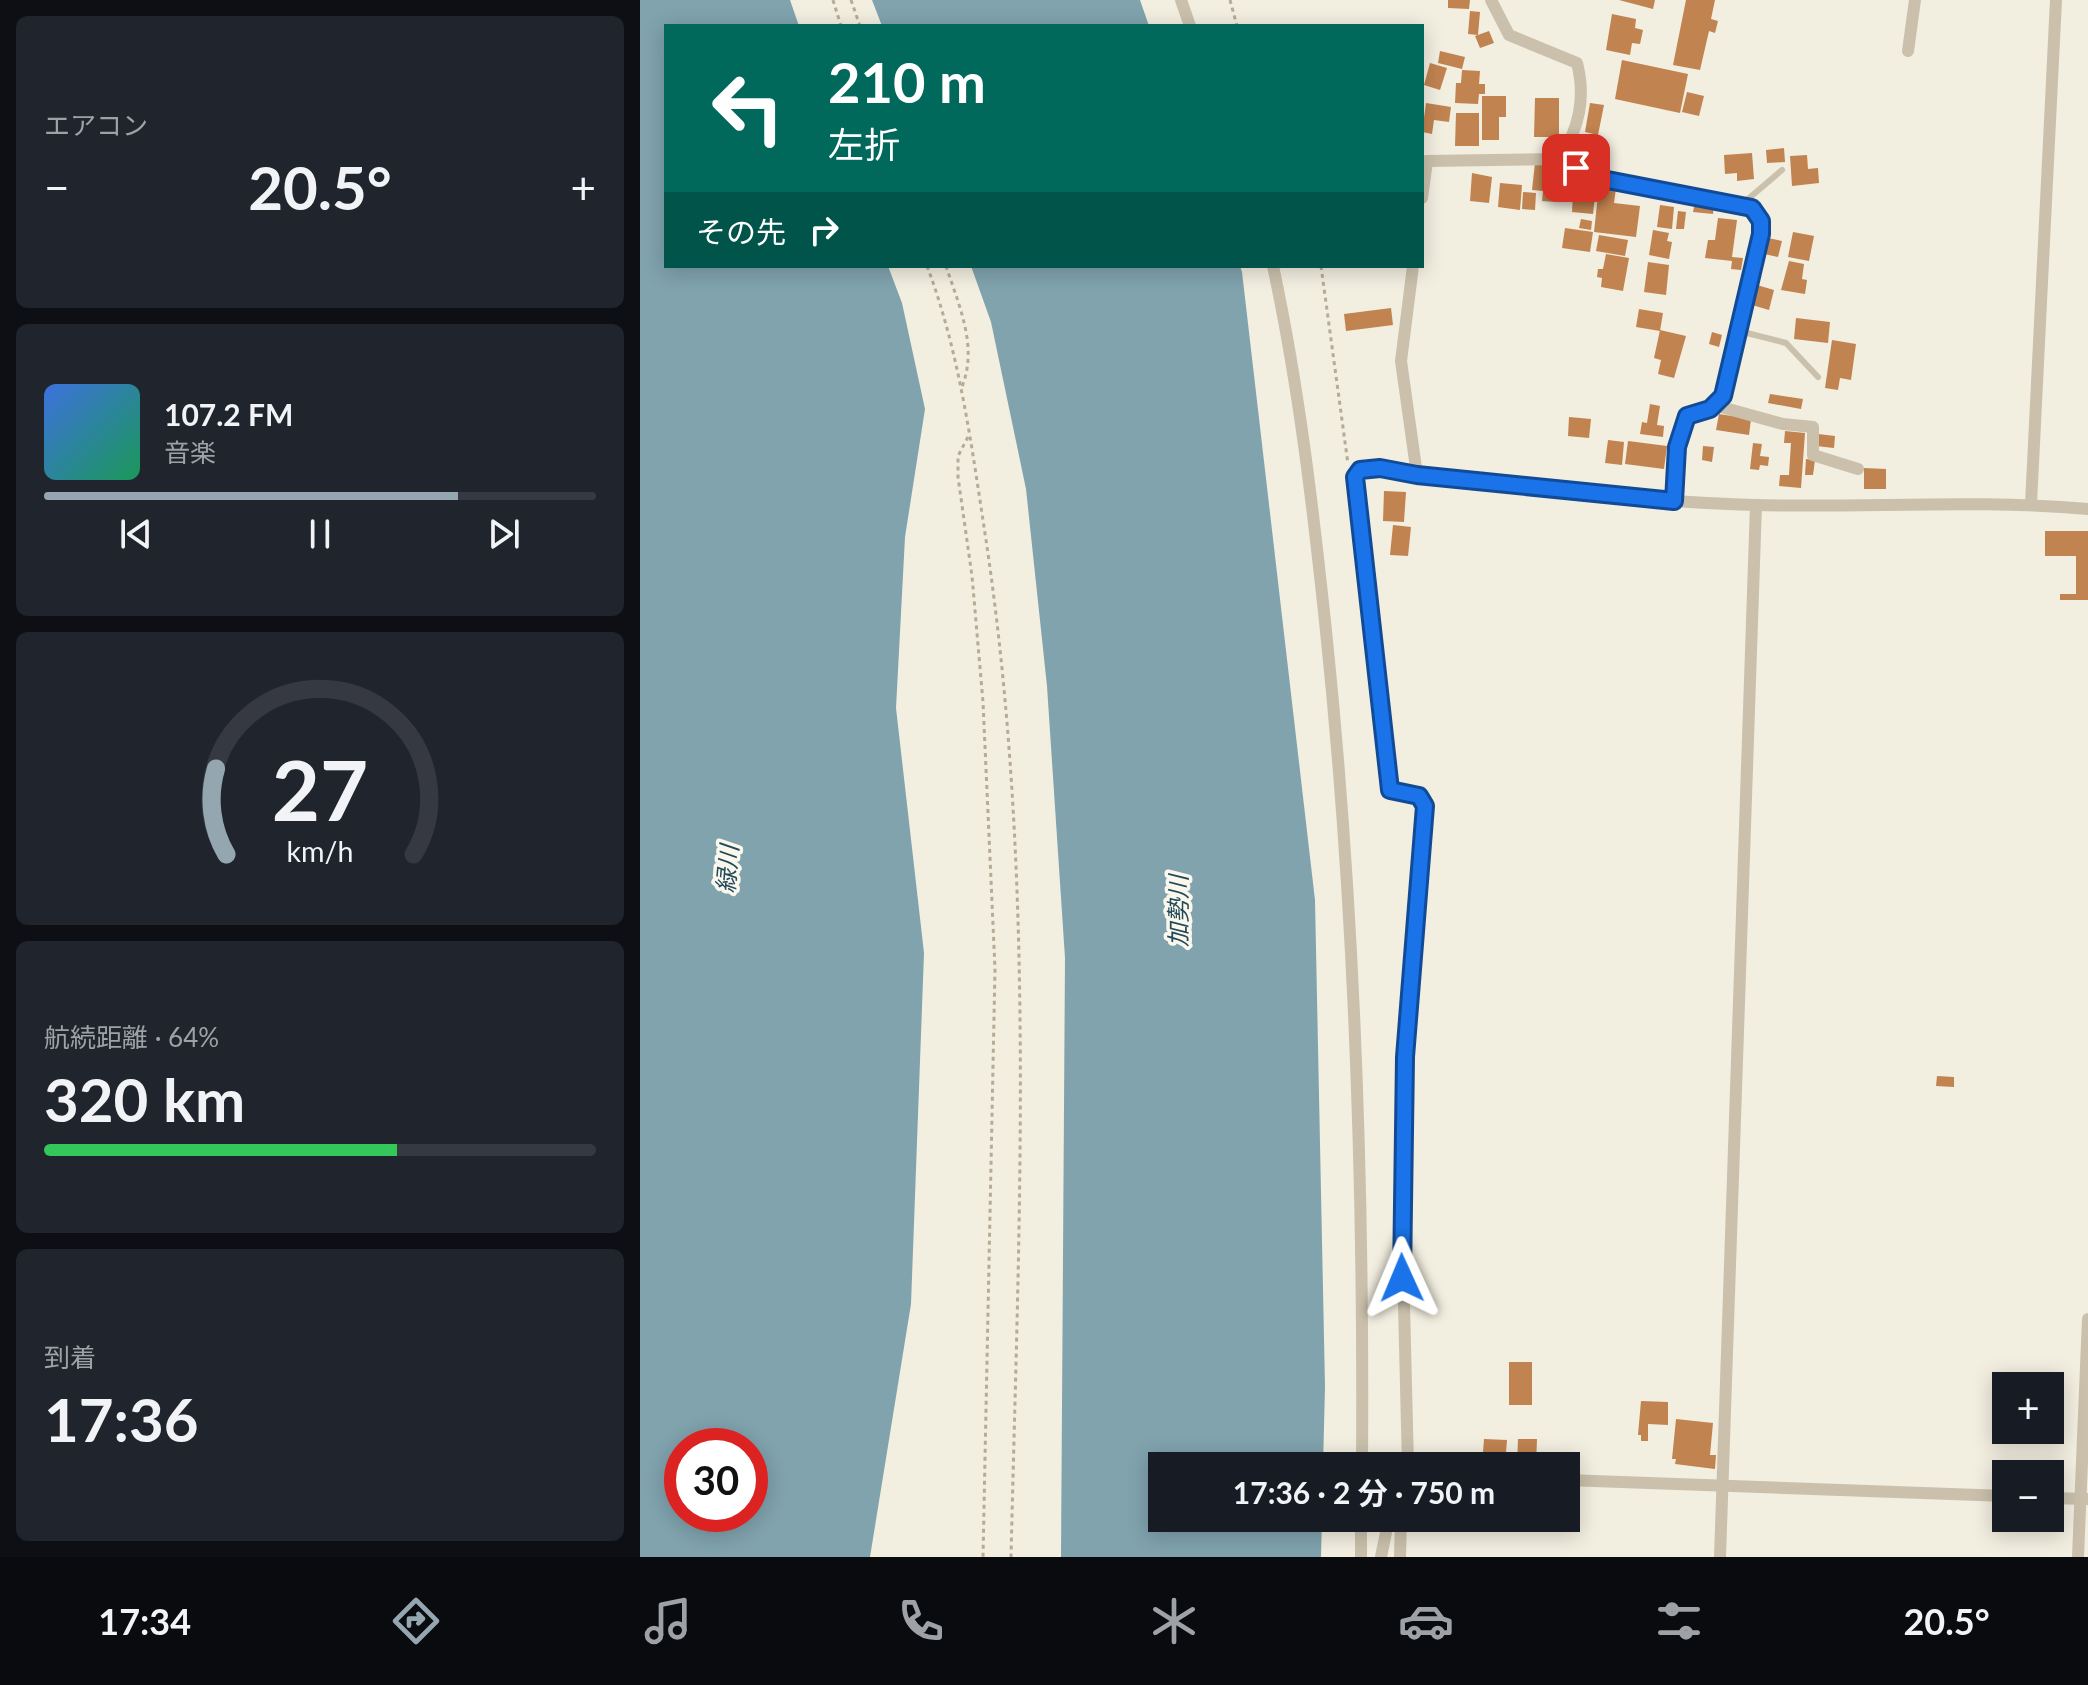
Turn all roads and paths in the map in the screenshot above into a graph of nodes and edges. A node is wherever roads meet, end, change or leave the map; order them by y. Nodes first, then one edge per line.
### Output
1 (833, 0) edge
2 (851, 0) edge
3 (1181, 0) edge
4 (1230, 0) edge
5 (1491, 0) edge
6 (1915, 0) edge
7 (2056, 0) edge
8 (840, 24) edge
9 (859, 24) edge
10 (1189, 24) edge
11 (1236, 24) edge
12 (1908, 51) dead end
13 (1560, 159) junction
14 (1424, 160) edge
15 (1782, 170) dead end
16 (1741, 205) junction
17 (928, 268) edge
18 (947, 268) edge
19 (1273, 268) edge
20 (1321, 268) edge
21 (1413, 268) edge
22 (1739, 331) junction
23 (1818, 377) dead end
24 (960, 392) junction
25 (1714, 405) junction
26 (969, 435) junction
27 (1858, 469) dead end
28 (1417, 475) junction
29 (1355, 477) junction
30 (1674, 501) junction
31 (2031, 504) junction
32 (1756, 505) junction
33 (2088, 509) edge
34 (2088, 1319) edge
35 (1362, 1452) edge
36 (1408, 1452) edge
37 (1580, 1481) edge
38 (1723, 1486) junction
39 (1992, 1496) edge
40 (2064, 1498) edge
41 (2084, 1499) edge
42 (1361, 1532) edge
43 (1386, 1532) edge
44 (1401, 1532) edge
45 (983, 1557) edge
46 (1011, 1557) edge
47 (1361, 1557) edge
48 (1381, 1557) edge
49 (1400, 1557) edge
50 (1720, 1557) edge
51 (2078, 1557) edge

1 - 8 path
2 - 9 path
3 - 10 street
4 - 11 path
5 - 13 street
6 - 12 street
7 - 31 street
13 - 14 street
13 - 16 street
15 - 16 lane
16 - 22 street
17 - 24 path
18 - 24 path
19 - 35 street
20 - 29 path
21 - 28 street
22 - 23 lane
22 - 25 street
24 - 26 path
25 - 27 street
25 - 30 street
26 - 45 path
26 - 46 path
28 - 29 street
28 - 30 street
29 - 36 street
30 - 32 street
31 - 32 street
31 - 33 street
32 - 38 street
34 - 41 street
37 - 38 street
38 - 39 street
38 - 50 street
40 - 41 street
41 - 51 street
42 - 47 street
43 - 48 street
44 - 49 street

